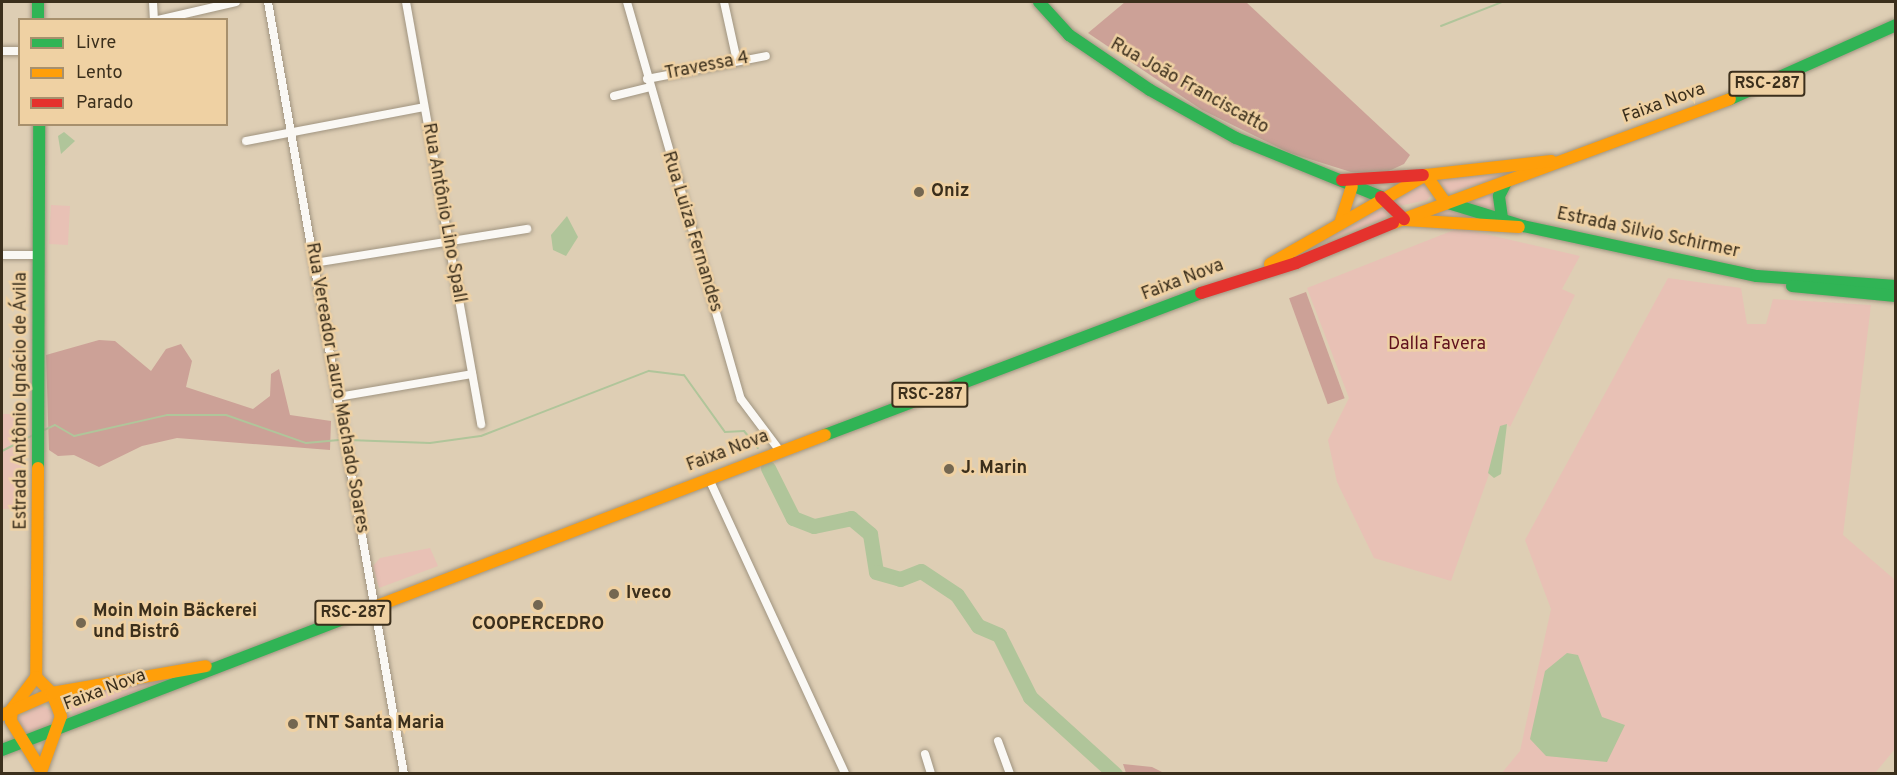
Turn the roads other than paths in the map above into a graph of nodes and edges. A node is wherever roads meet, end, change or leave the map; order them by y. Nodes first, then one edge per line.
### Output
1 (38, 2) edge
2 (153, 2) edge
3 (236, 2) edge
4 (268, 2) edge
5 (406, 2) edge
6 (627, 2) edge
7 (723, 2) edge
8 (1039, 2) edge
9 (38, 18) edge
10 (154, 18) edge
11 (165, 18) edge
12 (1896, 25) edge
13 (2, 51) edge
14 (18, 51) edge
15 (766, 56) dead end
16 (736, 61) junction
17 (648, 83) junction
18 (614, 96) dead end
19 (424, 107) junction
20 (39, 126) edge
21 (291, 132) junction
22 (246, 141) dead end
23 (1576, 157) junction
24 (1426, 174) junction
25 (1338, 180) junction
26 (1506, 183) junction
27 (1352, 187) junction
28 (1381, 197) junction
29 (1445, 202) junction
30 (1502, 218) junction
31 (1404, 219) junction
32 (1336, 226) junction
33 (1523, 226) junction
34 (527, 229) dead end
35 (448, 242) junction
36 (2, 255) edge
37 (40, 255) junction
38 (314, 263) junction
39 (1249, 275) junction
40 (1765, 278) junction
41 (1896, 286) edge
42 (1896, 296) edge
43 (472, 374) junction
44 (338, 397) junction
45 (481, 424) dead end
46 (780, 451) junction
47 (709, 478) junction
48 (375, 605) junction
49 (220, 665) junction
50 (36, 677) junction
51 (52, 693) junction
52 (7, 712) edge
53 (58, 728) junction
54 (999, 741) dead end
55 (20, 743) junction
56 (2, 750) edge
57 (925, 754) dead end
58 (41, 772) edge
59 (404, 774) edge
60 (845, 774) edge
61 (931, 774) edge
62 (1010, 774) edge

1 - 9 main road
2 - 10 street
3 - 11 street
4 - 21 street, Rua Vereador Lauro Machado Soares
5 - 19 street, Rua Antônio Lino Spall
6 - 17 street, Rua Luiza Fernandes
7 - 16 street
8 - 25 main road, Rua João Franciscatto
12 - 23 main road, Faixa Nova / RSC-287
13 - 14 street
15 - 16 street, Travessa 4
16 - 17 street, Travessa 4
17 - 18 street, Travessa 4
17 - 46 street, Rua Luiza Fernandes
19 - 21 street
19 - 35 street, Rua Antônio Lino Spall
20 - 37 main road, Estrada Antônio Ignácio de Ávila
21 - 22 street
21 - 38 street, Rua Vereador Lauro Machado Soares
23 - 24 main road, Faixa Nova / RSC-287
23 - 26 main road, Faixa Nova / RSC-287
24 - 25 main road, Rua João Franciscatto
24 - 28 main road, Faixa Nova / RSC-287
24 - 29 main road
25 - 27 main road, Rua João Franciscatto
26 - 29 main road, Faixa Nova / RSC-287
26 - 30 main road
27 - 28 main road, Rua João Franciscatto
27 - 32 main road
28 - 31 main road
28 - 32 main road, Faixa Nova / RSC-287
29 - 30 main road, Estrada Silvio Schirmer
29 - 31 main road, Faixa Nova / RSC-287
30 - 33 main road, Estrada Silvio Schirmer
31 - 33 main road, Estrada Silvio Schirmer
31 - 39 main road, Faixa Nova / RSC-287
32 - 39 main road, Faixa Nova / RSC-287
33 - 40 main road, Estrada Silvio Schirmer
34 - 35 street
35 - 38 street
35 - 43 street, Rua Antônio Lino Spall
36 - 37 street
37 - 50 main road, Estrada Antônio Ignácio de Ávila
38 - 44 street, Rua Vereador Lauro Machado Soares
39 - 46 main road, Faixa Nova / RSC-287
40 - 41 main road, Estrada Silvio Schirmer
40 - 42 main road, Estrada Silvio Schirmer
43 - 44 street
43 - 45 street, Rua Antônio Lino Spall
44 - 48 street, Rua Vereador Lauro Machado Soares
46 - 47 main road, Faixa Nova / RSC-287
47 - 48 main road, Faixa Nova / RSC-287
47 - 60 street
48 - 49 main road, Faixa Nova / RSC-287
48 - 59 street, Rua Vereador Lauro Machado Soares
49 - 51 main road, Faixa Nova / RSC-287
49 - 53 main road, Faixa Nova / RSC-287
50 - 51 main road
50 - 52 main road
51 - 52 main road, Faixa Nova / RSC-287
51 - 53 main road
52 - 55 main road
53 - 55 main road, Faixa Nova / RSC-287
53 - 58 main road
54 - 62 street
55 - 56 main road, Faixa Nova / RSC-287
55 - 58 main road
57 - 61 street

